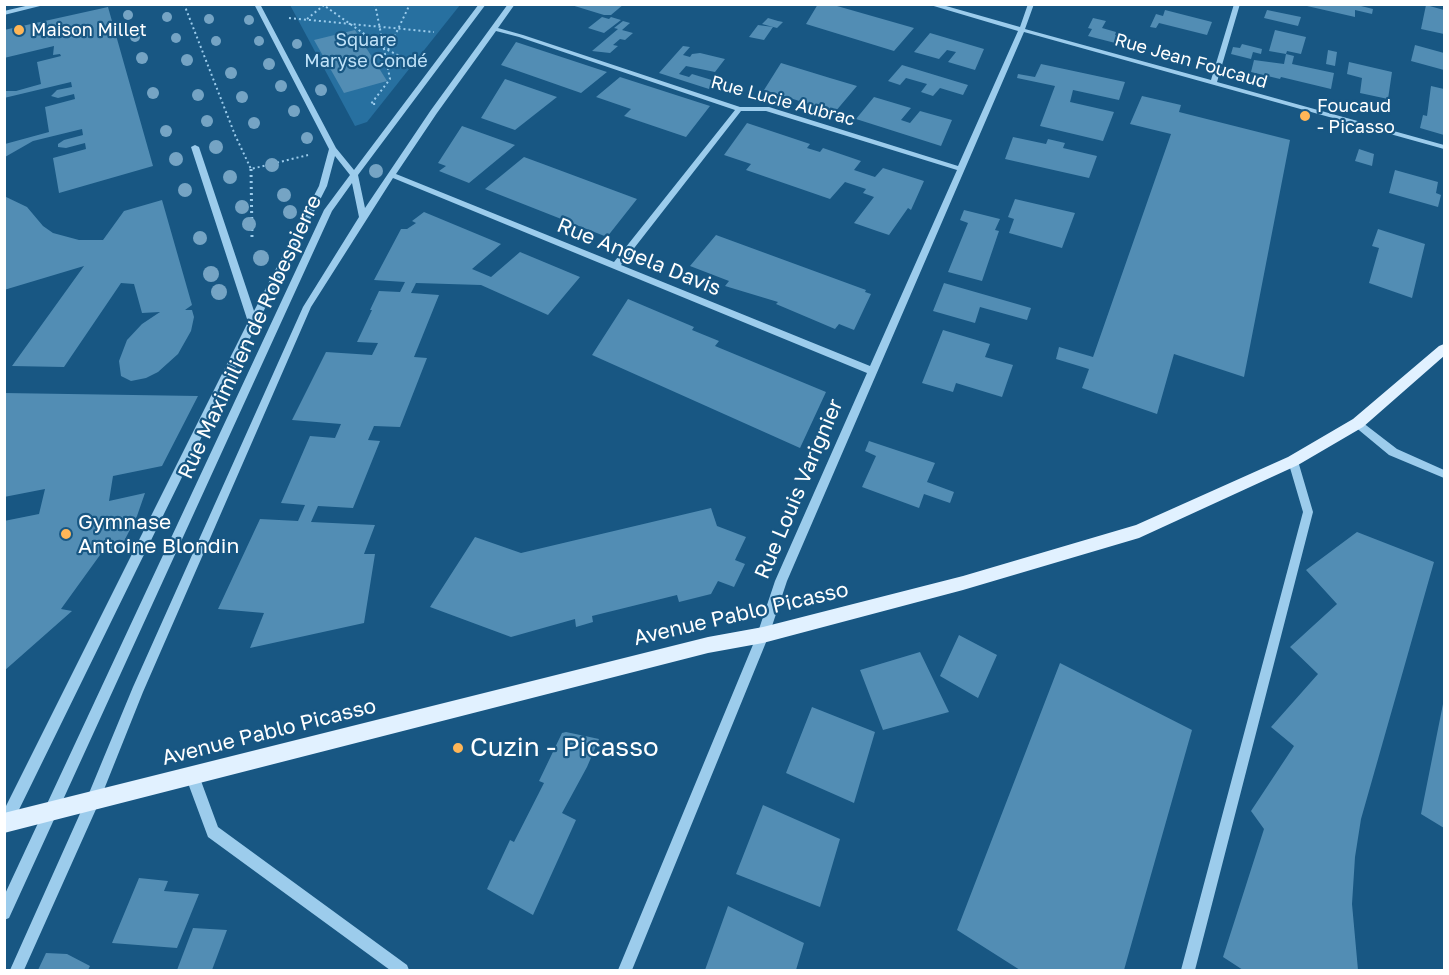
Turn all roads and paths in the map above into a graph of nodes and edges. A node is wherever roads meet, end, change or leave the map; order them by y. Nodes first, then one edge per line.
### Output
1 (45, 4) edge
2 (184, 4) edge
3 (257, 4) edge
4 (375, 4) edge
5 (410, 4) edge
6 (483, 4) edge
7 (512, 4) edge
8 (930, 4) edge
9 (1031, 4) edge
10 (1237, 4) edge
11 (323, 5) edge
12 (4, 13) edge
13 (261, 15) junction
14 (306, 20) junction
15 (350, 24) junction
16 (380, 27) junction
17 (398, 29) junction
18 (494, 29) junction
19 (1022, 29) junction
20 (443, 33) dead end
21 (386, 49) junction
22 (417, 65) dead end
23 (1213, 83) junction
24 (385, 105) dead end
25 (739, 109) junction
26 (195, 147) dead end
27 (1444, 147) edge
28 (333, 149) junction
29 (961, 169) junction
30 (354, 174) junction
31 (392, 175) junction
32 (363, 216) junction
33 (615, 266) junction
34 (253, 322) junction
35 (1444, 349) edge
36 (873, 371) junction
37 (1358, 423) junction
38 (1293, 461) junction
39 (1444, 474) edge
40 (763, 635) junction
41 (192, 775) junction
42 (92, 802) junction
43 (52, 812) junction
44 (5, 824) edge
45 (4, 913) edge
46 (17, 970) edge
47 (402, 970) edge
48 (625, 970) edge
49 (1188, 970) edge

1 - 12 street
2 - 28 path
3 - 13 street
4 - 16 path
5 - 17 path
6 - 30 street, Rue Maximilien de Robespierre
7 - 18 street, Rue Maximilien de Robespierre
8 - 19 street, Rue Jean Foucaud
9 - 19 street, Rue Louis Varignier
10 - 23 street
11 - 14 path
11 - 15 path
13 - 14 path
13 - 28 street
14 - 15 path
15 - 16 path
15 - 21 path
16 - 17 path
16 - 21 path
17 - 20 path
17 - 21 path
18 - 25 street, Rue Lucie Aubrac
18 - 31 street, Rue Maximilien de Robespierre
19 - 23 street, Rue Jean Foucaud
19 - 29 street, Rue Louis Varignier
21 - 22 path
21 - 24 path
23 - 27 street, Rue Jean Foucaud
25 - 29 street, Rue Lucie Aubrac
25 - 33 street
26 - 34 street
28 - 30 street
28 - 34 street, Rue Maximilien de Robespierre
29 - 36 street, Rue Louis Varignier
30 - 32 street
30 - 43 street, Rue Maximilien de Robespierre
31 - 32 street, Rue Maximilien de Robespierre
31 - 33 street, Rue Angela Davis
32 - 42 street, Rue Maximilien de Robespierre
33 - 36 street, Rue Angela Davis
34 - 44 street, Rue Maximilien de Robespierre
35 - 37 main road, Avenue Pablo Picasso
36 - 40 street, Rue Louis Varignier
37 - 38 main road, Avenue Pablo Picasso
37 - 39 street
38 - 40 main road, Avenue Pablo Picasso
38 - 49 street
40 - 41 main road, Avenue Pablo Picasso
40 - 48 street, Rue Louis Varignier
41 - 42 main road, Avenue Pablo Picasso
41 - 47 street
42 - 43 main road, Avenue Pablo Picasso
42 - 46 street, Rue Maximilien de Robespierre
43 - 44 main road, Avenue Pablo Picasso
43 - 45 street, Rue Maximilien de Robespierre

